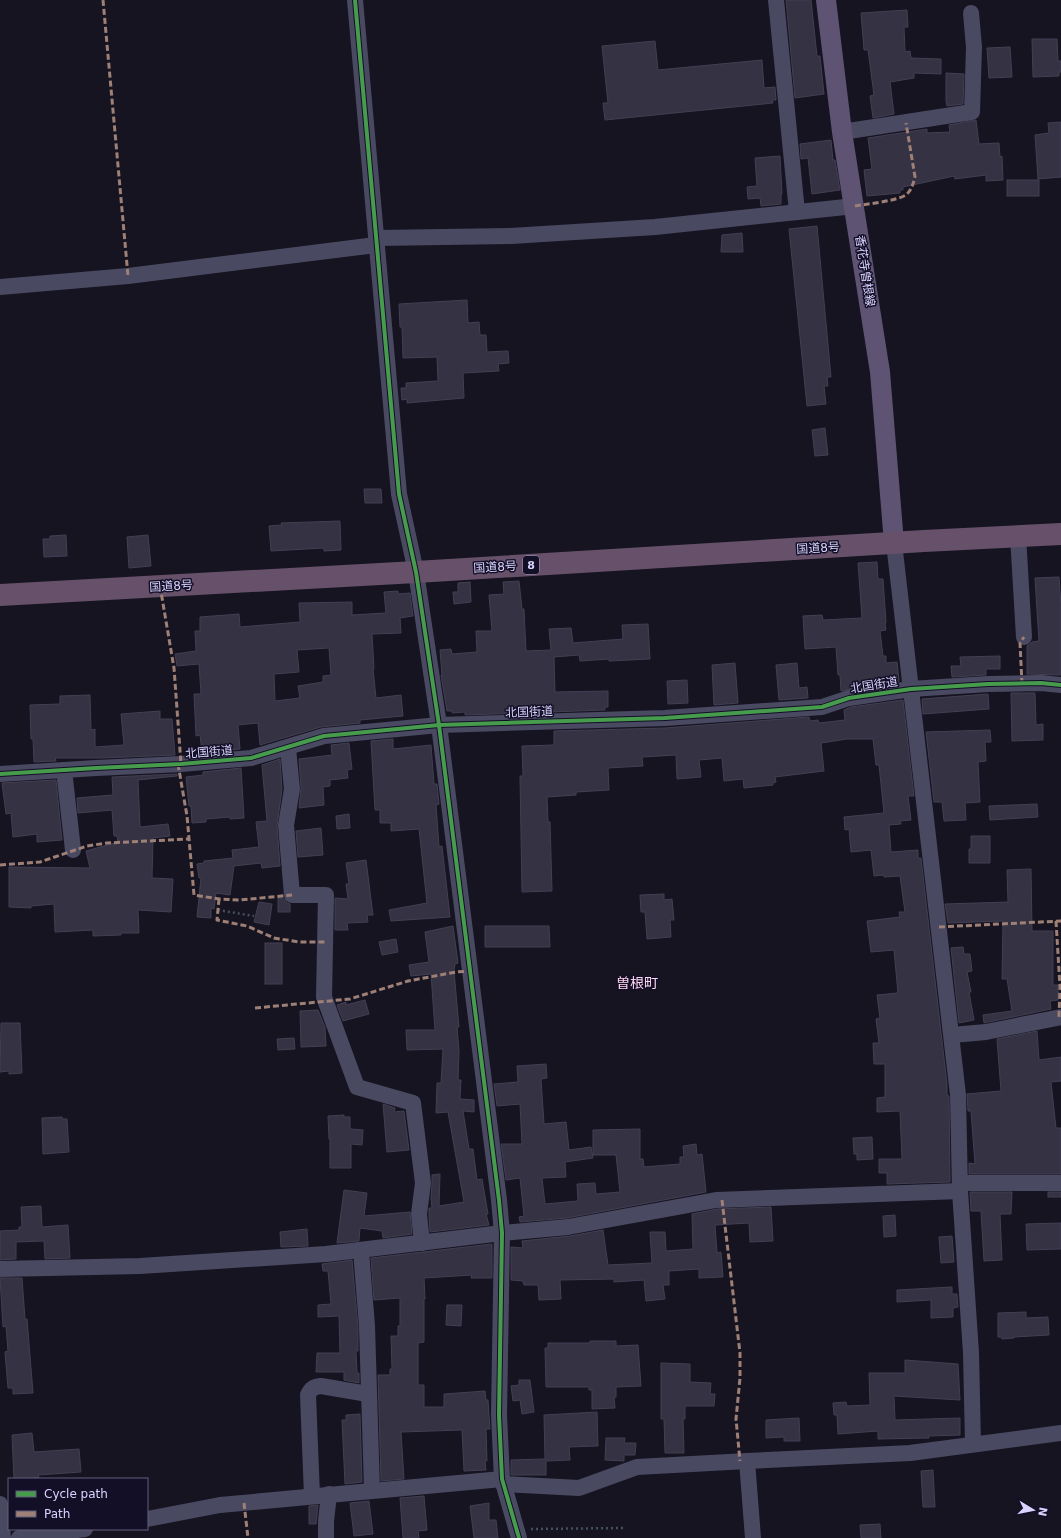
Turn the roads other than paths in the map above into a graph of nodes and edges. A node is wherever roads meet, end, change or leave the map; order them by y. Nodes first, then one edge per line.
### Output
1 (355, 0) edge
2 (776, 0) edge
3 (826, 0) edge
4 (971, 13) dead end
5 (842, 132) junction
6 (855, 206) junction
7 (797, 212) junction
8 (376, 241) junction
9 (0, 286) edge
10 (1061, 534) edge
11 (1018, 536) junction
12 (894, 543) junction
13 (416, 572) junction
14 (0, 595) edge
15 (1024, 637) dead end
16 (1061, 685) edge
17 (911, 689) junction
18 (439, 725) junction
19 (288, 748) junction
20 (64, 770) junction
21 (0, 774) edge
22 (73, 850) dead end
23 (1061, 1016) edge
24 (952, 1035) junction
25 (1061, 1183) edge
26 (960, 1187) junction
27 (502, 1233) junction
28 (422, 1243) junction
29 (361, 1250) junction
30 (0, 1269) edge
31 (368, 1394) junction
32 (1061, 1433) edge
33 (973, 1444) junction
34 (747, 1461) junction
35 (502, 1482) junction
36 (372, 1490) junction
37 (329, 1494) junction
38 (312, 1496) junction
39 (0, 1504) edge
40 (148, 1519) edge
41 (78, 1530) edge
42 (518, 1533) edge
43 (3, 1538) edge
44 (19, 1538) edge
45 (326, 1538) edge
46 (754, 1538) edge

1 - 8 street
2 - 7 street
3 - 5 main road, 香花寺曽根線
4 - 5 street
5 - 6 main road, 香花寺曽根線
6 - 7 street
6 - 12 main road, 香花寺曽根線
7 - 8 street
8 - 9 street
8 - 13 street
10 - 11 highway, 国道8号 / 8
11 - 12 highway, 国道8号 / 8
11 - 15 street
12 - 13 highway, 国道8号 / 8
12 - 17 street
13 - 14 highway, 国道8号 / 8
13 - 18 street
16 - 17 street, 北国街道
17 - 18 street, 北国街道
17 - 24 street
18 - 19 street, 北国街道
18 - 27 street
19 - 20 street, 北国街道
19 - 28 street
20 - 21 street, 北国街道
20 - 22 street
23 - 24 street
24 - 26 street
25 - 26 street
26 - 27 street
26 - 33 street
27 - 28 street
27 - 35 street
28 - 29 street
29 - 30 street
29 - 31 street
31 - 36 street
31 - 38 street
32 - 33 street
33 - 34 street
34 - 35 street
34 - 46 street
35 - 36 street
35 - 42 street
36 - 37 street
37 - 38 street
37 - 45 street
38 - 40 street
39 - 43 street
41 - 44 street

